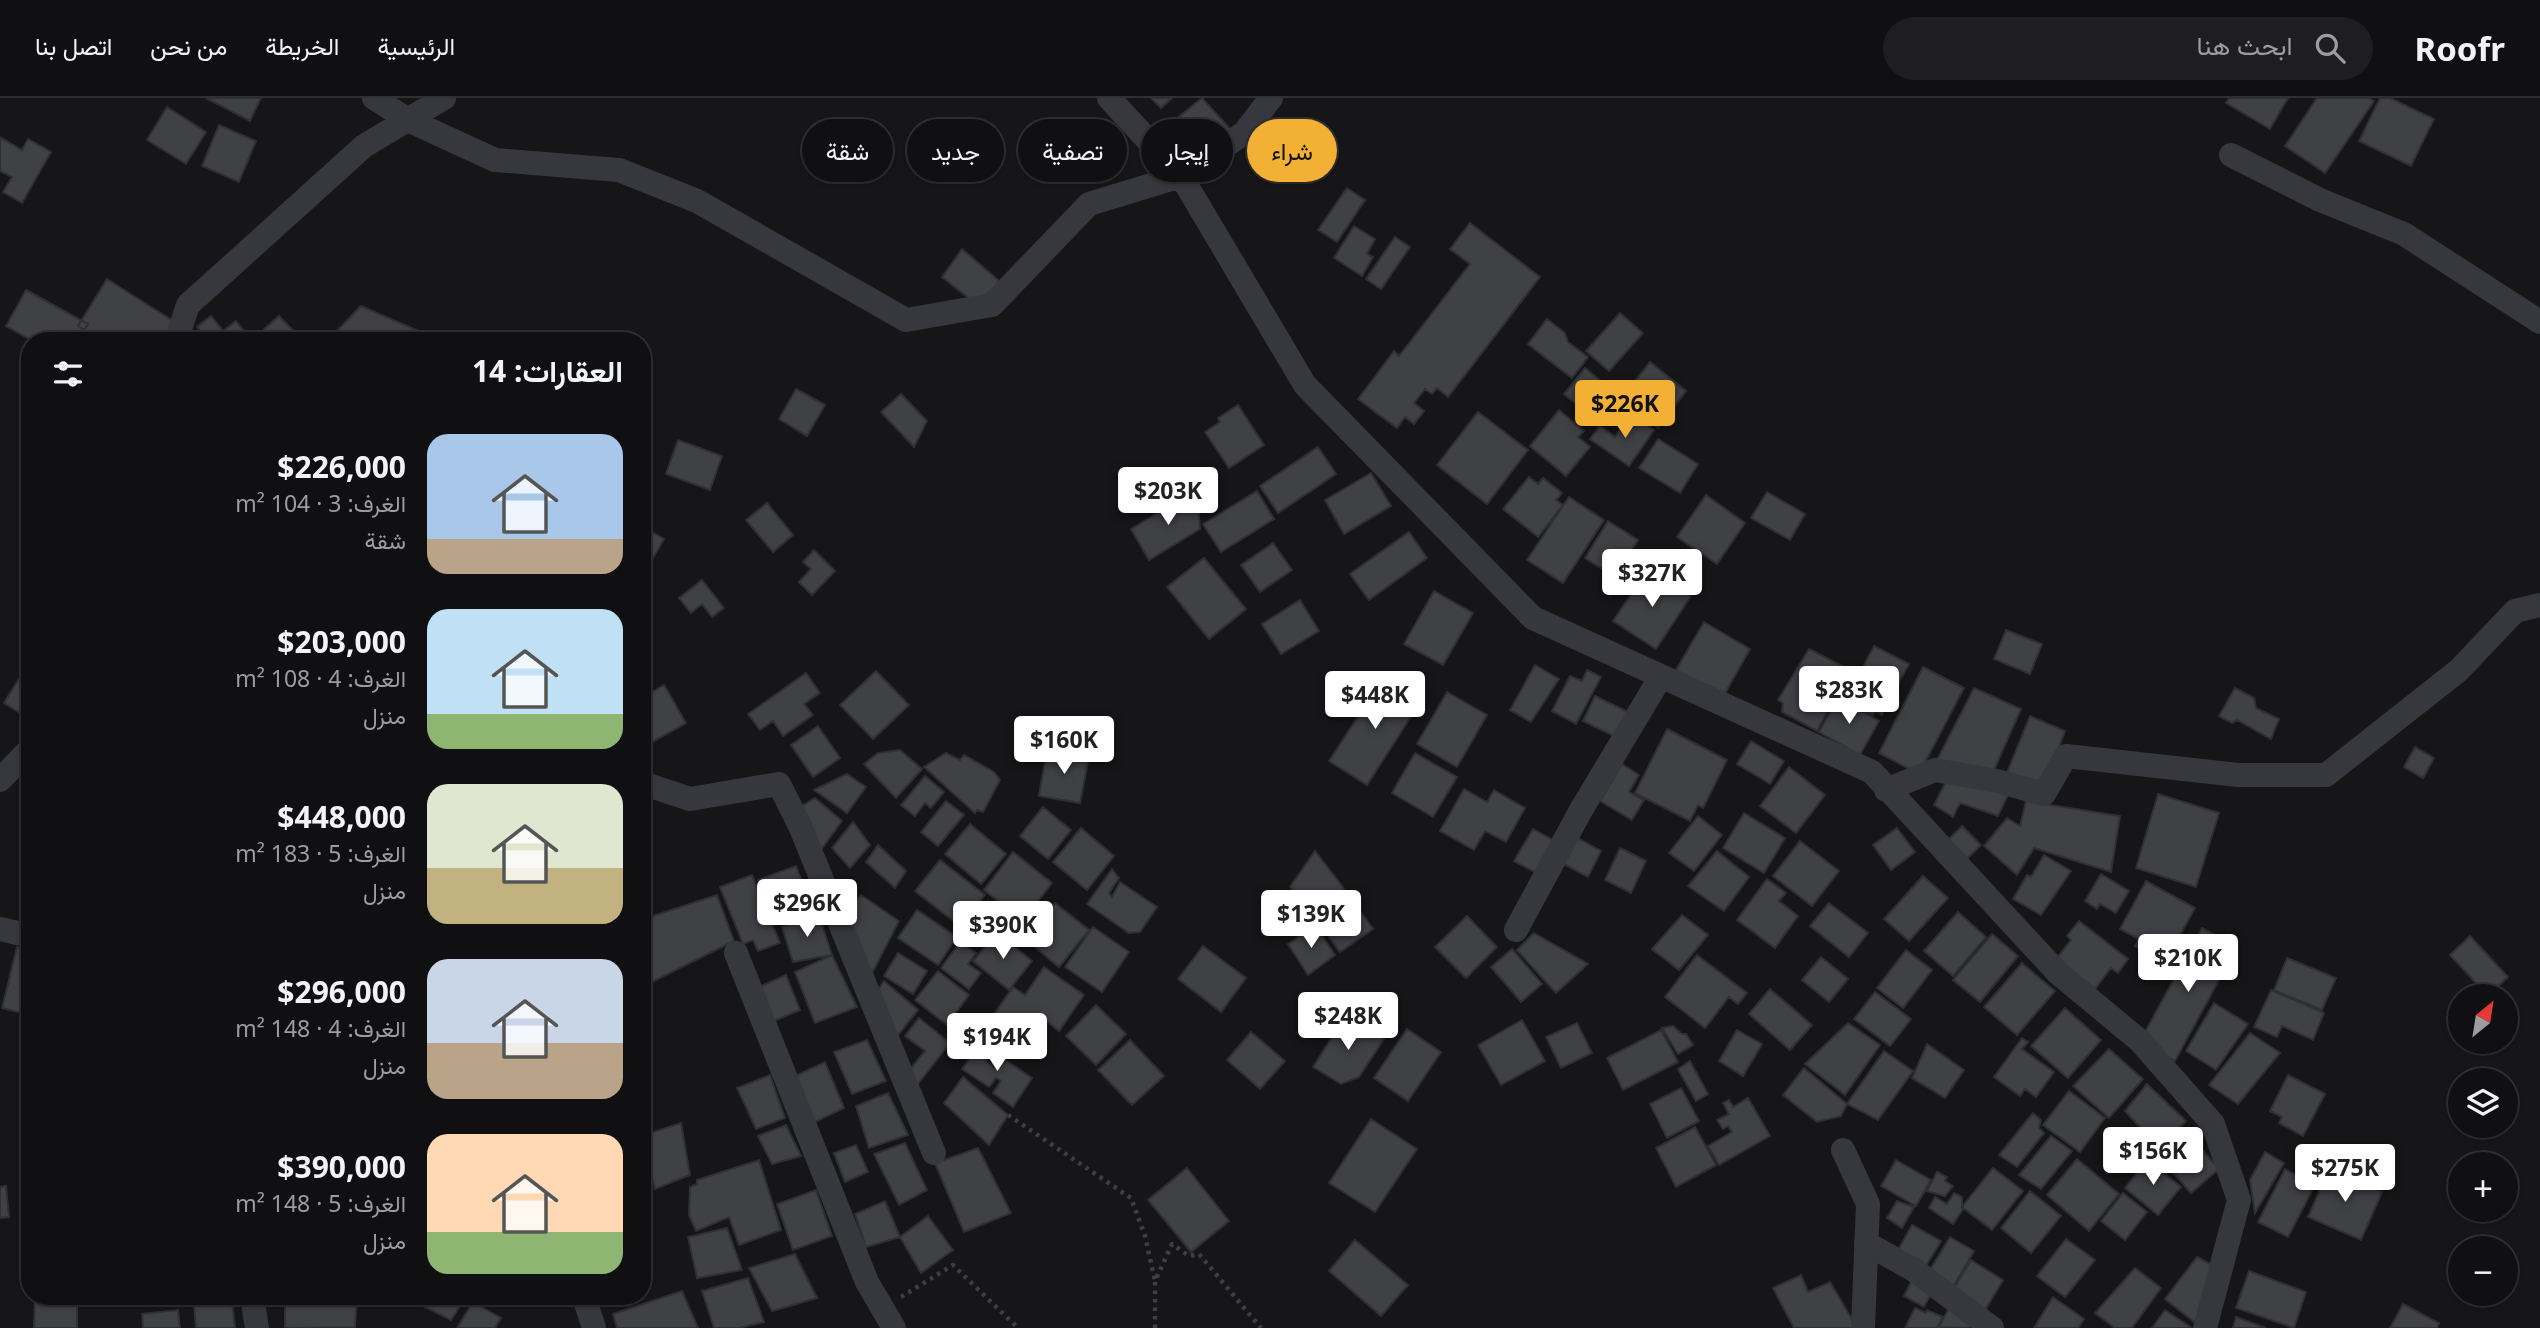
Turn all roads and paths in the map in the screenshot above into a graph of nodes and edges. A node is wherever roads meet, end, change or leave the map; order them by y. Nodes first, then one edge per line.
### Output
1 (374, 98) edge
2 (444, 98) edge
3 (1109, 98) edge
4 (1272, 98) edge
5 (408, 120) junction
6 (1141, 133) edge
7 (1233, 141) edge
8 (2231, 155) dead end
9 (1161, 182) edge
10 (1185, 182) edge
11 (2540, 323) edge
12 (179, 332) edge
13 (2540, 606) edge
14 (1660, 678) junction
15 (21, 758) edge
16 (0, 780) edge
17 (651, 786) edge
18 (1886, 790) junction
19 (0, 929) edge
20 (1516, 930) dead end
21 (21, 934) edge
22 (736, 953) dead end
23 (1008, 1115) dead end
24 (1843, 1150) dead end
25 (934, 1153) dead end
26 (1866, 1243) junction
27 (1155, 1281) junction
28 (253, 1305) edge
29 (587, 1305) edge
30 (888, 1319) edge
31 (257, 1328) edge
32 (594, 1328) edge
33 (1018, 1328) edge
34 (1156, 1328) edge
35 (1261, 1328) edge
36 (1863, 1328) edge
37 (1992, 1328) edge
38 (2205, 1328) edge

1 - 5 street
2 - 5 street
3 - 6 street
4 - 7 street
5 - 9 street
5 - 12 street
8 - 11 street
10 - 14 street
13 - 18 street
14 - 18 street
14 - 20 street
15 - 16 street
17 - 25 street
18 - 38 street
19 - 21 street
22 - 30 street
23 - 27 path
24 - 26 street
26 - 36 street
26 - 37 street
27 - 34 path
27 - 35 path
28 - 31 street
29 - 32 street
30 - 33 path

